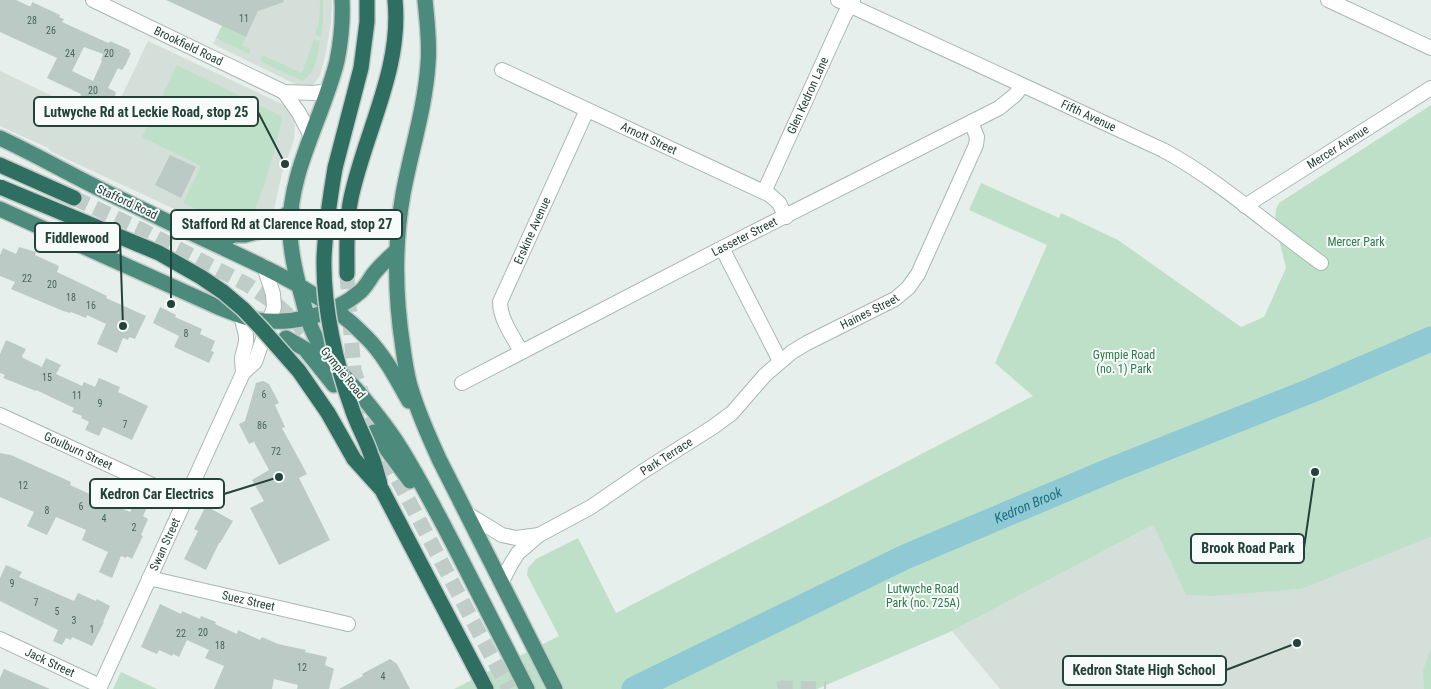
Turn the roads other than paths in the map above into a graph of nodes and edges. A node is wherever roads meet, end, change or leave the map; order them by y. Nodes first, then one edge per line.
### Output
1 (93, 0) edge
2 (342, 0) edge
3 (367, 0) edge
4 (396, 0) edge
5 (425, 0) edge
6 (1328, 0) edge
7 (847, 2) edge
8 (1431, 48) edge
9 (502, 70) dead end
10 (1022, 86) junction
11 (1431, 88) edge
12 (328, 91) junction
13 (284, 92) junction
14 (587, 110) junction
15 (971, 122) junction
16 (311, 136) junction
17 (0, 138) edge
18 (0, 165) edge
19 (0, 187) edge
20 (764, 192) junction
21 (74, 198) tunnel mouth
22 (1245, 206) junction
23 (0, 209) edge
24 (292, 210) junction
25 (786, 217) junction
26 (216, 244) junction
27 (722, 248) junction
28 (396, 250) junction
29 (1321, 263) dead end
30 (264, 266) junction
31 (347, 274) tunnel mouth
32 (298, 283) junction
33 (334, 308) junction
34 (241, 316) junction
35 (308, 318) junction
36 (270, 320) junction
37 (286, 338) dead end
38 (521, 351) junction
39 (780, 361) junction
40 (243, 373) junction
41 (462, 383) dead end
42 (334, 385) dead end
43 (0, 415) edge
44 (424, 428) junction
45 (374, 432) tunnel mouth
46 (382, 490) junction
47 (185, 500) junction
48 (436, 510) junction
49 (466, 513) junction
50 (539, 535) junction
51 (149, 578) junction
52 (501, 583) junction
53 (348, 624) dead end
54 (0, 639) edge
55 (471, 661) junction
56 (99, 687) edge
57 (479, 689) edge
58 (486, 689) edge
59 (527, 689) edge
60 (555, 689) edge

1 - 13 street, Brookfield Road
2 - 12 highway, Gympie Road
3 - 46 highway, bridge
4 - 31 highway
5 - 28 highway
6 - 8 street
7 - 10 street, Fifth Avenue
7 - 20 street, Glen Kedron Lane
9 - 14 street, Arnott Street
10 - 15 street, Lasseter Street
10 - 22 street, Fifth Avenue
11 - 22 street, Mercer Avenue
12 - 13 street, Brookfield Road
12 - 16 highway, Gympie Road
13 - 16 street, Brookfield Road
14 - 20 street, Arnott Street
14 - 38 street, Erskine Avenue
15 - 25 street, Lasseter Street
15 - 39 street, Haines Street
16 - 24 highway, Gympie Road
17 - 26 highway, Stafford Road
18 - 21 highway
19 - 46 highway, bridge
20 - 25 street, Arnott Street
22 - 29 street, Fifth Avenue
23 - 34 highway
24 - 26 highway
24 - 32 highway, Gympie Road
25 - 27 street, Lasseter Street
26 - 30 highway, Stafford Road
27 - 38 street, Lasseter Street
27 - 39 street
28 - 33 highway
28 - 44 highway
30 - 32 highway, Stafford Road
30 - 36 street, Swan Street
32 - 33 highway, Stafford Road
32 - 35 highway, Gympie Road
33 - 35 highway
33 - 44 highway, Stafford Road
34 - 36 highway
34 - 40 street, Swan Street
35 - 36 highway
35 - 48 highway, Gympie Road
36 - 40 street, Swan Street
37 - 42 highway
38 - 41 street, Lasseter Street
39 - 50 street, Park Terrace
40 - 47 street, Swan Street
43 - 47 street, Goulburn Street
44 - 49 highway
45 - 48 highway
46 - 55 highway
47 - 51 street, Swan Street
48 - 59 highway, Gympie Road
49 - 50 street, Park Terrace
49 - 52 highway
50 - 52 street, Park Terrace
51 - 53 street, Suez Street
51 - 56 street, Swan Street
52 - 60 highway
54 - 56 street, Jack Street
55 - 57 highway
55 - 58 highway

